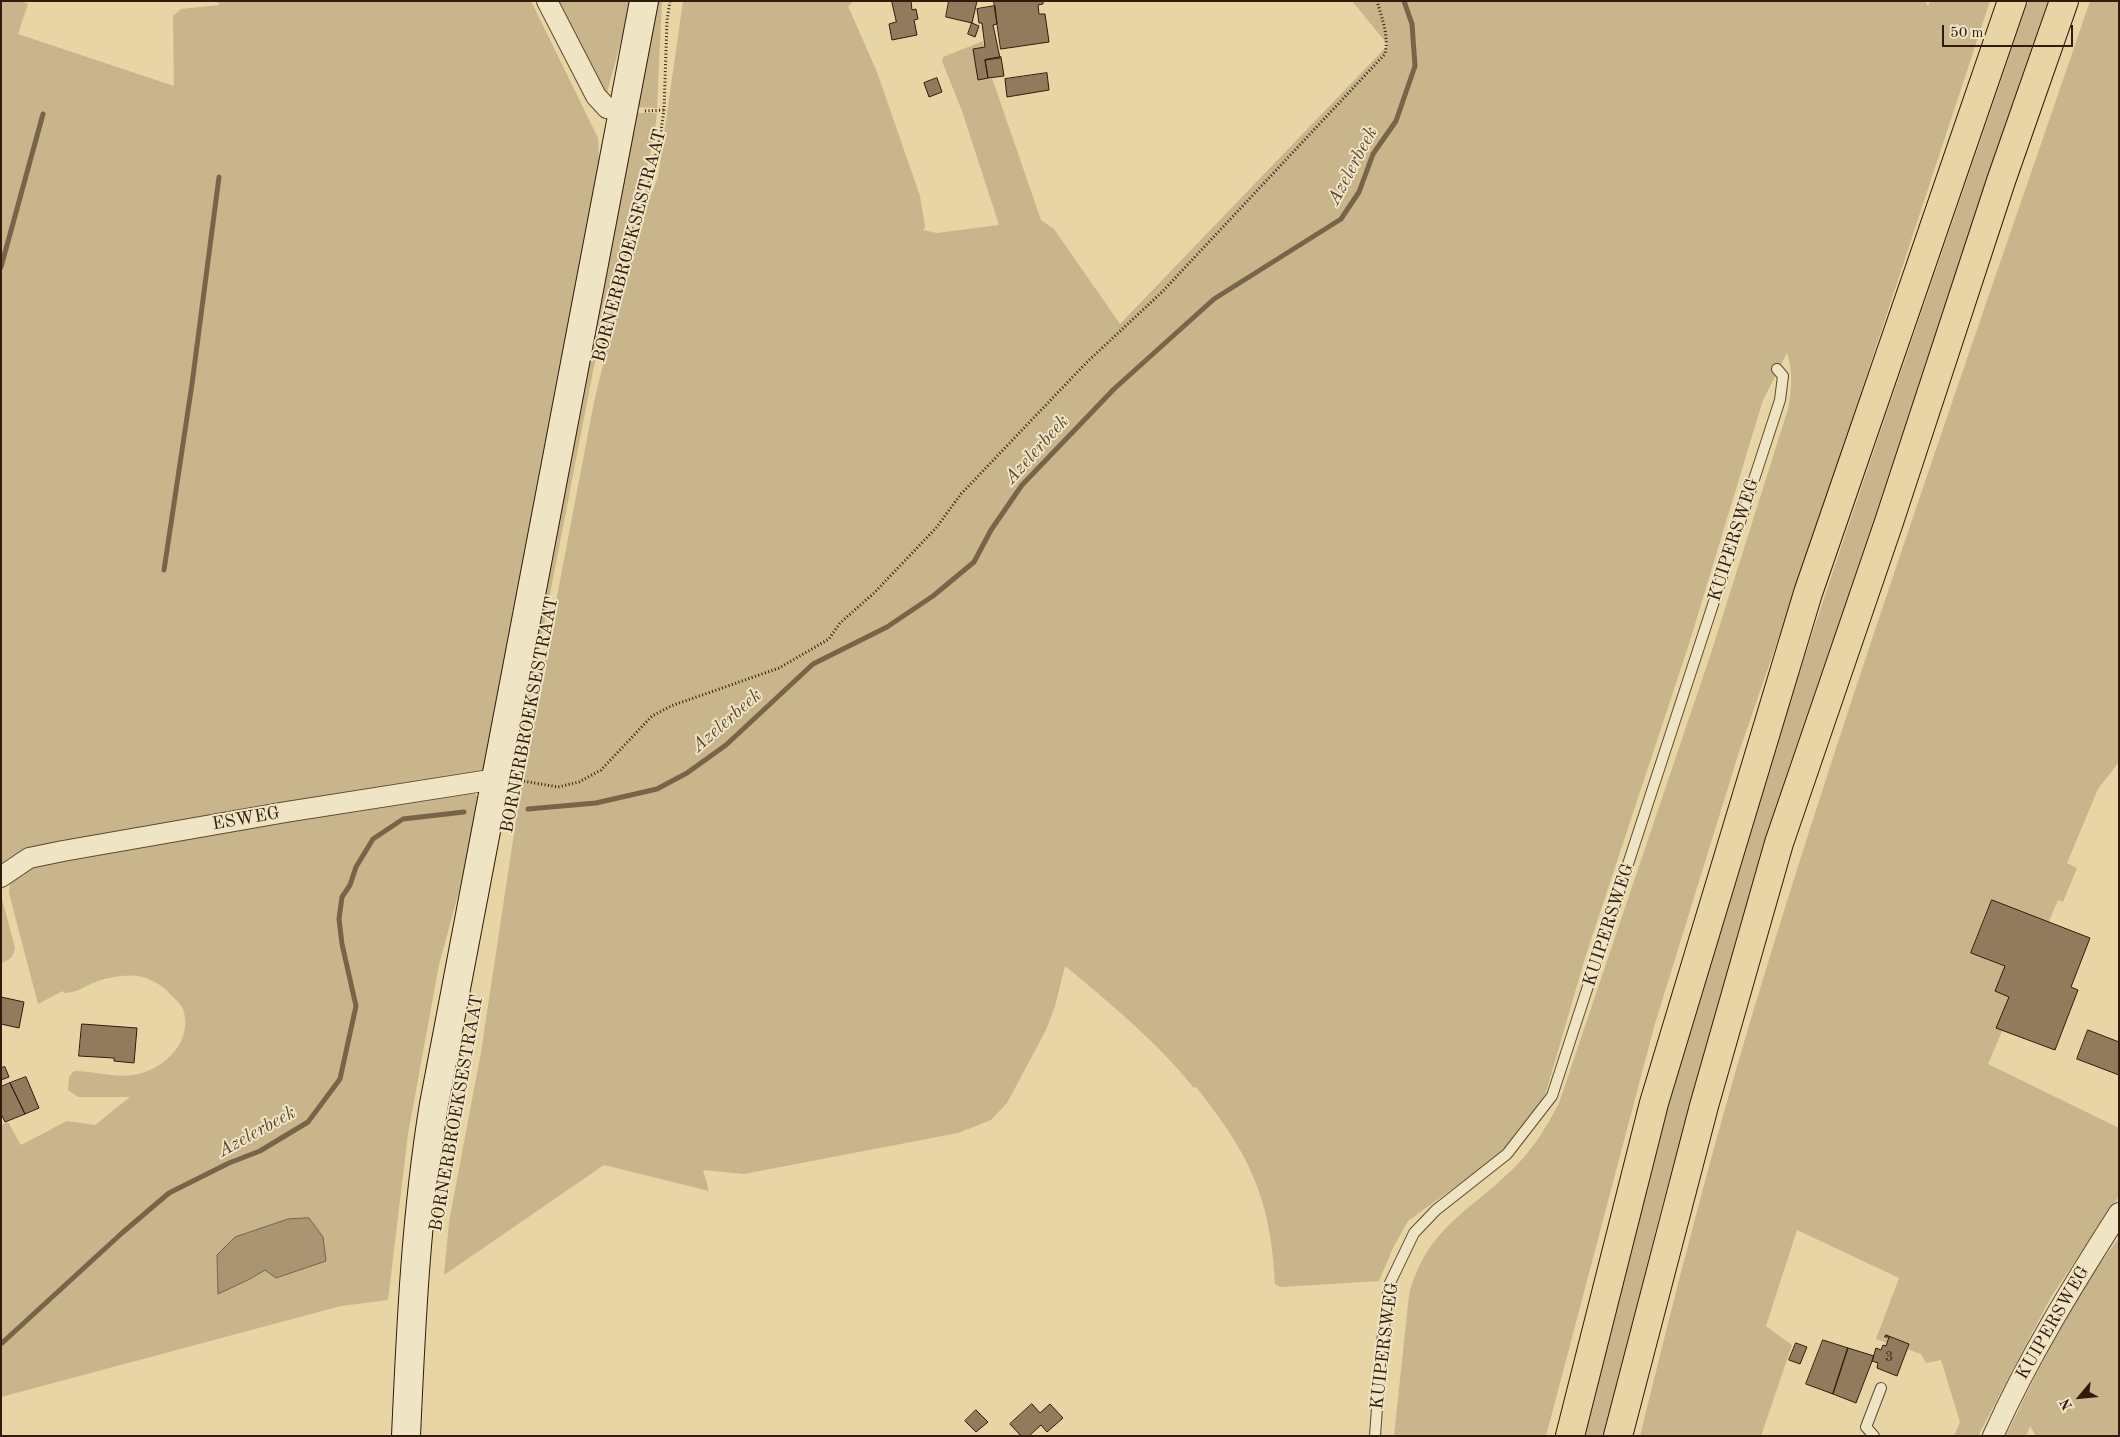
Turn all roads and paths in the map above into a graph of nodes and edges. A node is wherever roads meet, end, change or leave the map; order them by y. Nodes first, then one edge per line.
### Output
1 (548, 1) edge
2 (644, 1) edge
3 (670, 1) edge
4 (1377, 1) edge
5 (2012, 1) edge
6 (2064, 1) edge
7 (623, 112) junction
8 (601, 355) dead end
9 (1776, 369) dead end
10 (512, 780) junction
11 (1, 877) edge
12 (2119, 1213) edge
13 (1881, 1388) dead end
14 (406, 1436) edge
15 (1375, 1436) edge
16 (1570, 1436) edge
17 (1618, 1436) edge
18 (1874, 1436) edge
19 (1993, 1436) edge

1 - 7 street
2 - 7 main road, BORNERBROEKSESTRAAT
3 - 8 path, BORNERBROEKSESTRAAT
4 - 10 path
5 - 16 highway
6 - 17 highway
7 - 10 main road, BORNERBROEKSESTRAAT
9 - 15 lane, KUIPERSWEG
10 - 11 street, ESWEG
10 - 14 main road, BORNERBROEKSESTRAAT
12 - 19 street, KUIPERSWEG
13 - 18 lane

